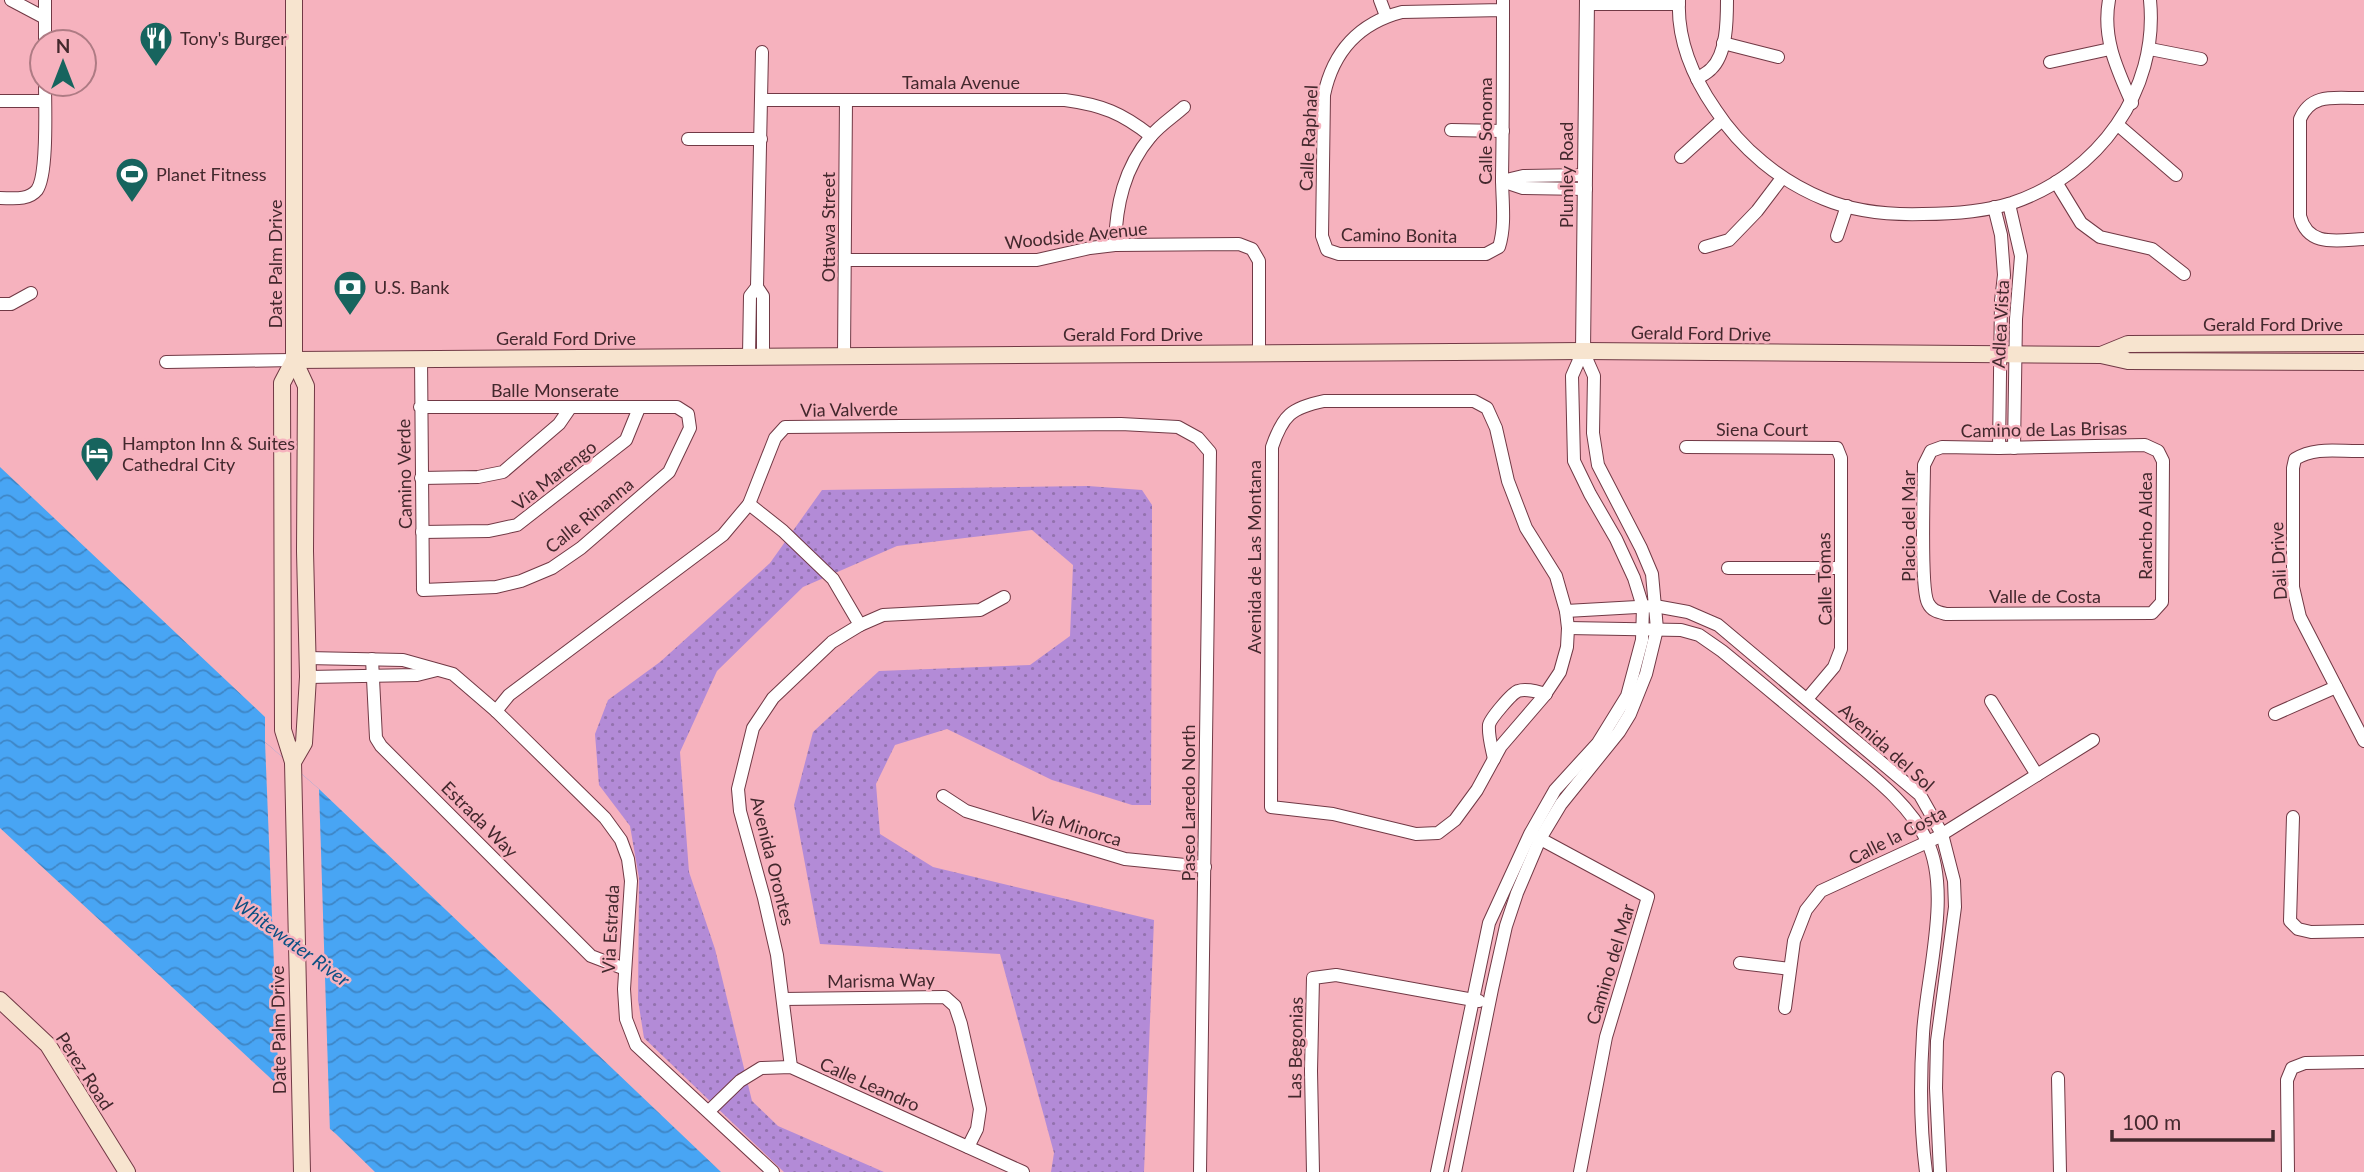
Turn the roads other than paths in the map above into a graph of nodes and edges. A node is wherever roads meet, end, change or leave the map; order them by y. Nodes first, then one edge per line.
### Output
1 (11, 0) edge
2 (45, 0) edge
3 (294, 0) edge
4 (1380, 0) edge
5 (1727, 0) edge
6 (2109, 0) edge
7 (2150, 0) edge
8 (1587, 2) edge
9 (1679, 2) edge
10 (1503, 5) edge
11 (1386, 16) junction
12 (45, 18) junction
13 (45, 28) edge
14 (1723, 43) junction
15 (2110, 49) junction
16 (2150, 49) junction
17 (762, 52) dead end
18 (1778, 57) dead end
19 (2202, 59) dead end
20 (2050, 62) dead end
21 (1697, 79) junction
22 (2364, 99) edge
23 (762, 100) junction
24 (846, 100) junction
25 (0, 101) edge
26 (45, 101) joint
27 (2132, 103) junction
28 (1184, 107) dead end
29 (1722, 120) junction
30 (2118, 125) junction
31 (1451, 130) dead end
32 (1503, 131) junction
33 (1151, 136) junction
34 (688, 139) dead end
35 (761, 139) junction
36 (1681, 157) dead end
37 (2176, 175) dead end
38 (1782, 178) junction
39 (1502, 181) junction
40 (1586, 182) junction
41 (2056, 182) junction
42 (0, 198) edge
43 (2009, 204) junction
44 (1847, 206) junction
45 (1994, 207) junction
46 (1322, 236) joint
47 (1837, 236) dead end
48 (2364, 239) edge
49 (1115, 245) junction
50 (1705, 247) dead end
51 (1486, 254) joint
52 (845, 260) junction
53 (2184, 274) dead end
54 (757, 287) junction
55 (31, 293) dead end
56 (0, 304) edge
57 (750, 306) junction
58 (763, 306) junction
59 (2364, 343) edge
60 (1583, 351) junction
61 (1259, 353) junction
62 (756, 355) junction
63 (844, 355) junction
64 (2101, 355) junction
65 (2008, 356) junction
66 (421, 358) junction
67 (294, 360) junction
68 (166, 362) dead end
69 (2364, 362) edge
70 (421, 407) junction
71 (570, 408) junction
72 (639, 408) junction
73 (688, 414) joint
74 (1198, 438) joint
75 (1686, 447) dead end
76 (1837, 448) joint
77 (2014, 448) junction
78 (1999, 449) junction
79 (1931, 451) joint
80 (2158, 451) joint
81 (2364, 452) edge
82 (421, 478) junction
83 (749, 504) junction
84 (422, 532) junction
85 (1728, 568) dead end
86 (1840, 568) junction
87 (423, 590) joint
88 (283, 593) junction
89 (1004, 597) dead end
90 (1927, 602) joint
91 (2162, 602) joint
92 (1649, 607) junction
93 (1566, 611) junction
94 (860, 625) junction
95 (1568, 628) junction
96 (1650, 629) junction
97 (307, 658) junction
98 (372, 659) junction
99 (437, 670) junction
100 (308, 677) junction
101 (373, 677) junction
102 (2336, 687) junction
103 (1546, 694) junction
104 (1807, 699) junction
105 (1991, 701) dead end
106 (496, 711) junction
107 (2275, 714) dead end
108 (2093, 740) dead end
109 (2364, 741) edge
110 (1494, 759) junction
111 (293, 762) junction
112 (2037, 775) junction
113 (943, 796) dead end
114 (2293, 817) dead end
115 (1942, 834) junction
116 (1535, 836) junction
117 (1928, 842) junction
118 (1206, 867) junction
119 (2364, 931) edge
120 (1740, 963) dead end
121 (625, 969) junction
122 (1790, 969) junction
123 (783, 999) junction
124 (0, 1000) edge
125 (1473, 1000) junction
126 (1489, 1003) junction
127 (1784, 1008) dead end
128 (2364, 1062) edge
129 (791, 1067) junction
130 (2058, 1078) dead end
131 (709, 1111) junction
132 (968, 1147) junction
133 (127, 1172) edge
134 (302, 1172) edge
135 (773, 1172) edge
136 (1023, 1172) edge
137 (1200, 1172) edge
138 (1313, 1172) edge
139 (1437, 1172) edge
140 (1455, 1172) edge
141 (1580, 1172) edge
142 (1926, 1172) edge
143 (1940, 1172) edge
144 (2060, 1172) edge
145 (2288, 1172) edge

1 - 12 street
2 - 12 street
3 - 67 main road, Date Palm Drive
4 - 11 street
5 - 14 street
6 - 15 street
7 - 16 street
8 - 9 street
8 - 40 street, Plumley Road
9 - 21 street
10 - 11 street, Calle Raphael
10 - 32 street, Calle Sonoma
11 - 46 street, Calle Raphael
12 - 13 street
14 - 18 street
14 - 21 street
15 - 20 street
15 - 27 street
16 - 19 street
16 - 27 street
17 - 23 street
21 - 29 street
22 - 48 street
23 - 24 street, Tamala Avenue
23 - 35 street
24 - 33 street, Tamala Avenue
24 - 52 street, Ottawa Street
25 - 26 street
26 - 42 street
27 - 30 street
28 - 33 street
29 - 36 street
29 - 38 street
30 - 37 street
30 - 41 street
31 - 32 street
32 - 39 street, Calle Sonoma
33 - 49 street
34 - 35 street
35 - 54 street
38 - 44 street
38 - 50 street
39 - 40 street
39 - 51 street, Calle Sonoma
40 - 60 street, Plumley Road
41 - 43 street
41 - 53 street
43 - 45 street
43 - 65 street, Adlea Vista
44 - 45 street
44 - 47 street
45 - 65 street, Adlea Vista
46 - 51 street, Camino Bonita
49 - 52 street, Woodside Avenue
49 - 61 street, Woodside Avenue
52 - 63 street, Ottawa Street
54 - 57 street
54 - 58 street
55 - 56 street
57 - 58 street
57 - 62 street
58 - 62 street
59 - 64 main road, Gerald Ford Drive
60 - 61 main road, Gerald Ford Drive
60 - 65 main road, Gerald Ford Drive
60 - 92 street
60 - 92 street
61 - 63 main road, Gerald Ford Drive
62 - 63 main road, Gerald Ford Drive
62 - 66 main road, Gerald Ford Drive
64 - 65 main road, Gerald Ford Drive
64 - 69 main road, Gerald Ford Drive
65 - 77 street, Adlea Vista
65 - 78 street, Adlea Vista
66 - 67 main road, Gerald Ford Drive
66 - 70 street, Camino Verde
67 - 68 street, Gerald Ford Drive
67 - 88 main road, Date Palm Drive
67 - 97 main road, Date Palm Drive
70 - 71 street, Balle Monserate
70 - 82 street, Camino Verde
71 - 72 street, Balle Monserate
71 - 82 street
72 - 73 street, Balle Monserate
72 - 84 street, Via Marengo
73 - 87 street, Calle Rinanna
74 - 83 street, Via Valverde
74 - 118 street, Paseo Laredo North
75 - 76 street, Siena Court
76 - 86 street, Calle Tomas
77 - 78 street, Camino de Las Brisas
77 - 80 street, Camino de Las Brisas
78 - 79 street, Camino de Las Brisas
79 - 90 street, Placio del Mar
80 - 91 street, Rancho Aldea
81 - 102 street, Dali Drive
82 - 84 street, Camino Verde
83 - 94 street
83 - 106 street, Via Valverde
84 - 87 street, Camino Verde
85 - 86 street
86 - 104 street, Calle Tomas
88 - 100 main road
88 - 111 main road, Date Palm Drive
89 - 94 street, Avenida Orontes
90 - 91 street, Valle de Costa
92 - 93 street, Avenida del Sol
92 - 96 street
92 - 104 street, Avenida del Sol
93 - 95 street, Avenida de Las Montana
93 - 110 street, Avenida de Las Montana
94 - 123 street, Avenida Orontes
95 - 96 street, Avenida del Sol
95 - 103 street, Avenida de Las Montana
96 - 116 street
96 - 117 street, Avenida del Sol
97 - 98 street, Via Estrada
97 - 100 main road, Date Palm Drive
98 - 99 street, Via Estrada
98 - 101 street, Estrada Way
99 - 101 street
99 - 106 street, Via Estrada
100 - 101 street
100 - 111 main road, Date Palm Drive
101 - 121 street, Estrada Way
102 - 107 street
102 - 109 street, Dali Drive
103 - 110 street, Avenida de Las Montana
103 - 110 street
104 - 115 street, Avenida del Sol
105 - 112 street
106 - 121 street, Via Estrada
108 - 112 street, Calle la Costa
111 - 134 main road, Date Palm Drive
112 - 115 street, Calle la Costa
113 - 118 street, Via Minorca
114 - 119 street
115 - 117 street, Calle la Costa
115 - 143 street, Avenida del Sol
116 - 125 street
116 - 126 street
116 - 141 street, Camino del Mar
117 - 122 street, Calle la Costa
117 - 142 street, Avenida del Sol
118 - 137 street, Paseo Laredo North
120 - 122 street
121 - 131 street, Via Estrada
122 - 127 street, Calle la Costa
123 - 129 street, Avenida Orontes
123 - 132 street, Marisma Way
124 - 133 main road, Perez Road
125 - 126 street, Las Begonias
125 - 138 street, Las Begonias
125 - 139 street
126 - 140 street
128 - 145 street
129 - 131 street, Calle Leandro
129 - 132 street, Calle Leandro
130 - 144 street
131 - 135 street, Via Estrada
132 - 136 street, Calle Leandro

